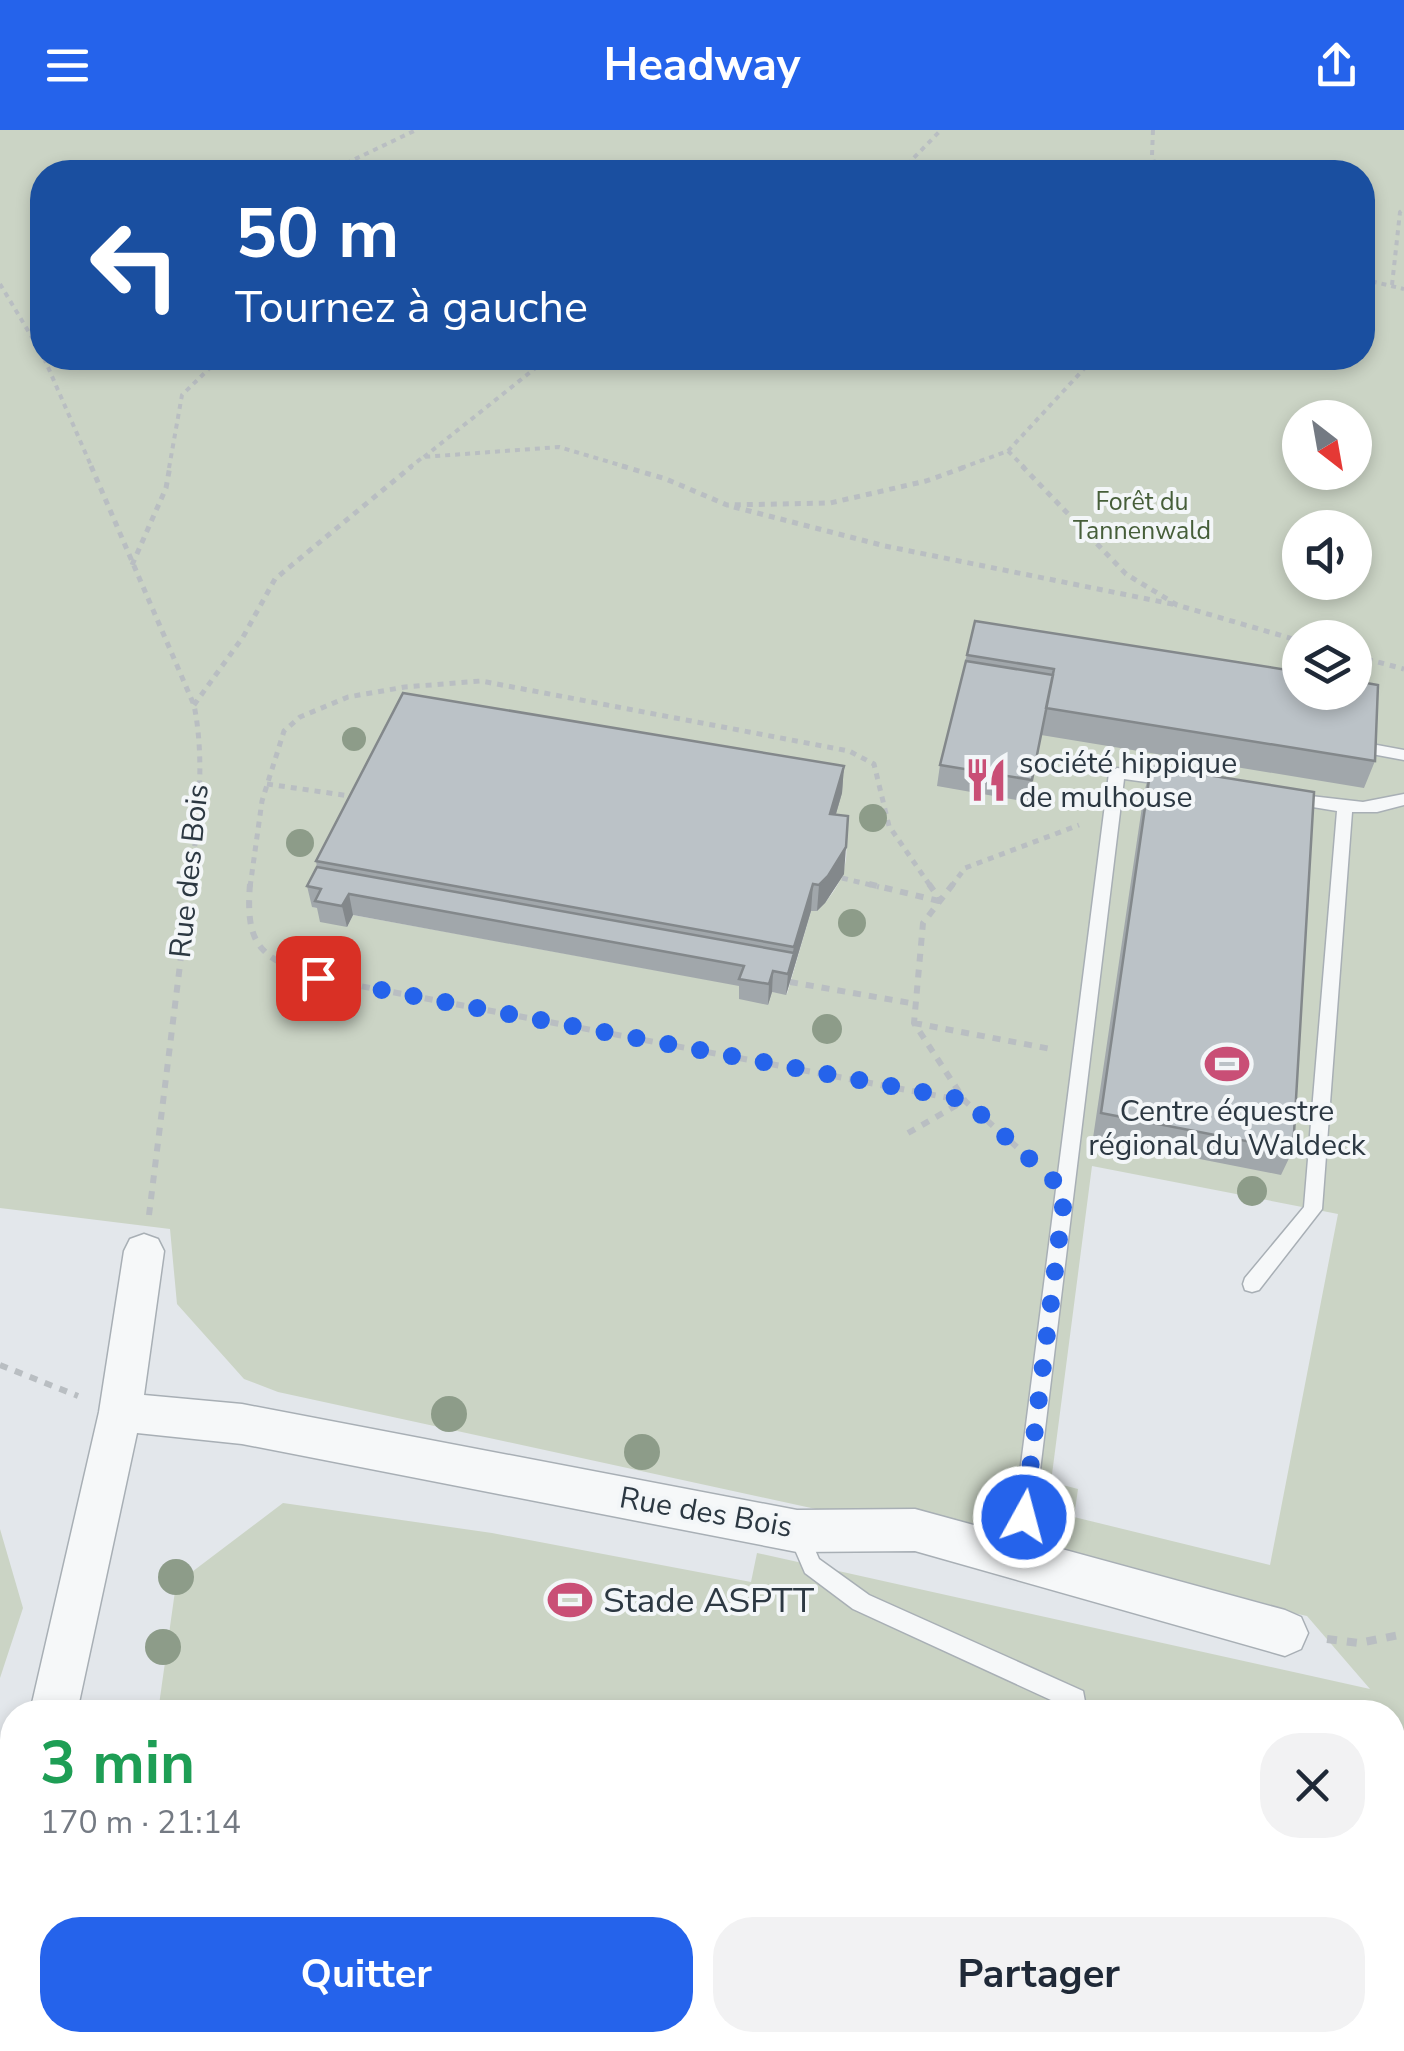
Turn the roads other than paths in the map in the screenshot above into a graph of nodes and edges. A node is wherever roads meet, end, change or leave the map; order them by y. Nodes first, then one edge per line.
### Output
1 (1366, 748) edge
2 (1404, 754) edge
3 (1193, 784) edge
4 (1269, 796) edge
5 (1404, 799) edge
6 (1345, 807) junction
7 (144, 1251) road end
8 (1252, 1284) dead end
9 (120, 1412) junction
10 (915, 1530) junction
11 (797, 1531) junction
12 (1285, 1632) road end
13 (57, 1700) edge
14 (1076, 1700) edge

1 - 2 lane
3 - 10 lane
4 - 6 lane
5 - 6 lane
6 - 8 lane
7 - 9 street
9 - 11 street, Rue des Bois
9 - 13 street
10 - 11 street, Rue des Bois
10 - 12 street, Rue des Bois
11 - 14 lane

